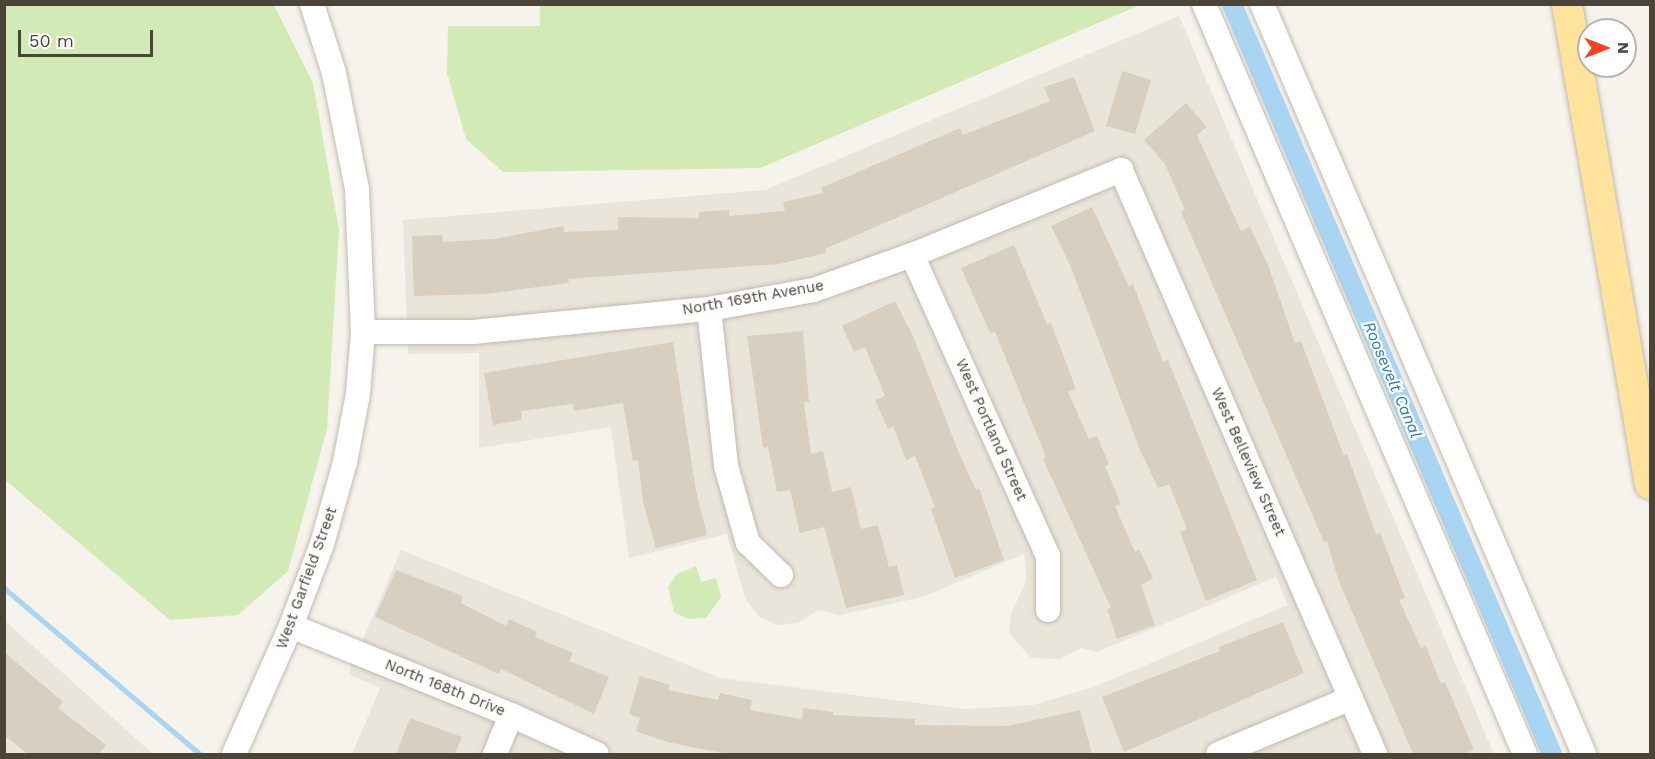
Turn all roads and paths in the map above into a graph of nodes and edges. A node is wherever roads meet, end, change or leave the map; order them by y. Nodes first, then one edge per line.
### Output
1 (312, 4) edge
2 (1204, 4) edge
3 (1262, 4) edge
4 (1567, 4) edge
5 (1121, 170) joint
6 (912, 255) junction
7 (709, 309) junction
8 (363, 332) junction
9 (1650, 484) edge
10 (781, 575) dead end
11 (1048, 610) dead end
12 (291, 626) junction
13 (1351, 698) junction
14 (511, 715) junction
15 (234, 754) edge
16 (495, 754) edge
17 (597, 754) edge
18 (1218, 754) edge
19 (1375, 754) edge
20 (1524, 754) edge
21 (1584, 754) edge

1 - 8 street, West Garfield Street
2 - 20 street
3 - 21 street
4 - 9 main road
5 - 6 street, North 169th Avenue
5 - 13 street, West Belleview Street
6 - 7 street, North 169th Avenue
6 - 11 street, West Portland Street
7 - 8 street, North 169th Avenue
7 - 10 street
8 - 12 street, West Garfield Street
12 - 14 street, North 168th Drive
12 - 15 street, West Garfield Street
13 - 18 street
13 - 19 street, West Belleview Street
14 - 16 street
14 - 17 street, North 168th Drive

